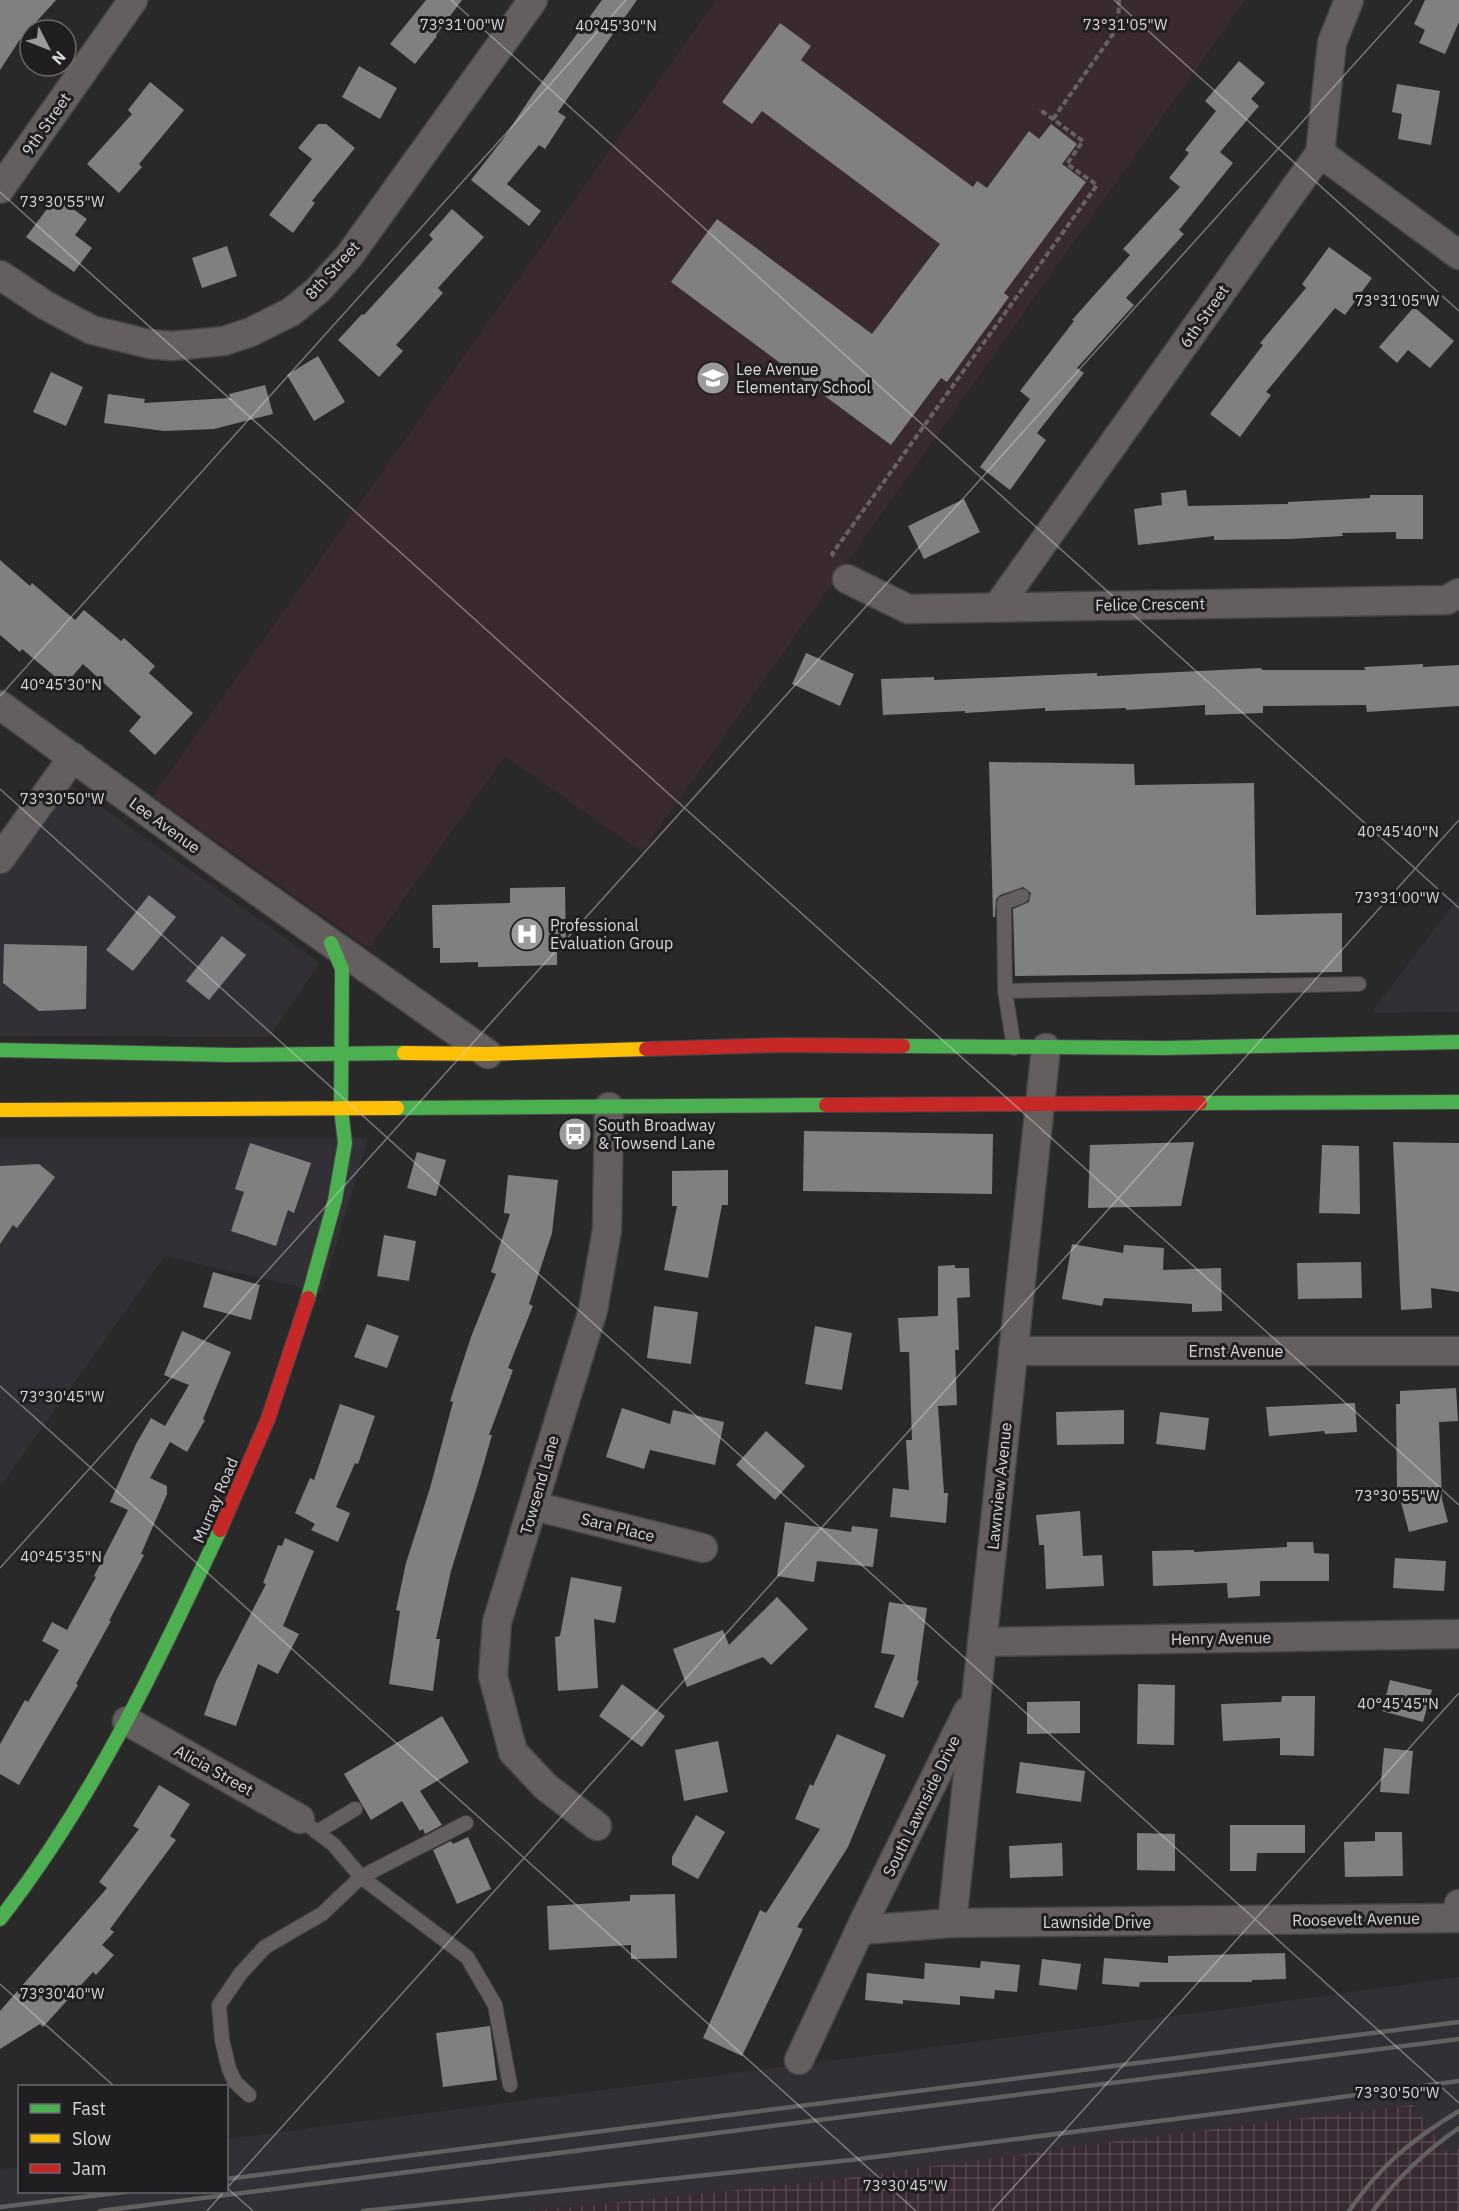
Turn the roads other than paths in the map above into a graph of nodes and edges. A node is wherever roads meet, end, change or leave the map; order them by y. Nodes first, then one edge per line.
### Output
1 (133, 0) edge
2 (533, 0) edge
3 (1349, 0) edge
4 (1320, 153) junction
5 (0, 189) edge
6 (1459, 255) edge
7 (0, 275) edge
8 (843, 569) road end
9 (1459, 593) edge
10 (998, 606) junction
11 (0, 705) edge
12 (73, 758) junction
13 (0, 858) edge
14 (1022, 896) dead end
15 (331, 943) junction
16 (1359, 984) dead end
17 (1005, 991) junction
18 (1459, 1042) edge
19 (1014, 1048) junction
20 (1046, 1048) junction
21 (0, 1050) edge
22 (340, 1053) junction
23 (488, 1054) junction
24 (1459, 1102) edge
25 (1040, 1104) junction
26 (609, 1107) junction
27 (340, 1109) junction
28 (0, 1110) edge
29 (1013, 1351) junction
30 (1459, 1351) edge
31 (534, 1506) junction
32 (703, 1548) dead end
33 (1459, 1634) edge
34 (982, 1642) junction
35 (976, 1695) junction
36 (127, 1721) junction
37 (355, 1809) dead end
38 (466, 1823) dead end
39 (309, 1826) junction
40 (597, 1826) dead end
41 (361, 1877) junction
42 (1459, 1904) edge
43 (0, 1919) edge
44 (1241, 1921) joint
45 (952, 1923) junction
46 (863, 1924) junction
47 (799, 2060) dead end
48 (510, 2085) dead end
49 (231, 2087) edge
50 (249, 2095) dead end

1 - 5 street, 9th Street
2 - 7 street, 8th Street
3 - 4 street, 6th Street
4 - 6 street
4 - 10 street, 6th Street
8 - 10 street, Felice Crescent
9 - 10 street, Felice Crescent
11 - 12 street, Lee Avenue
12 - 13 street
12 - 15 street, Lee Avenue
14 - 17 lane
15 - 22 main road
15 - 23 street, Lee Avenue
16 - 17 lane
17 - 19 lane
18 - 20 main road
19 - 20 main road
19 - 23 main road
20 - 25 street, Lawnview Avenue
21 - 22 main road
22 - 23 main road
22 - 27 main road, Murray Road
24 - 25 main road
25 - 26 main road
25 - 29 street, Lawnview Avenue
26 - 27 main road
26 - 31 street, Towsend Lane
27 - 28 main road
27 - 36 main road, Murray Road
29 - 30 street, Ernst Avenue
29 - 34 street, Lawnview Avenue
31 - 32 street, Sara Place
31 - 40 street, Towsend Lane
33 - 34 street, Henry Avenue
34 - 35 street, Lawnview Avenue
35 - 45 street, Lawnview Avenue
35 - 46 street, South Lawnside Drive
36 - 39 street, Alicia Street
36 - 43 main road, Murray Road
37 - 39 lane
38 - 41 lane
39 - 41 lane
41 - 48 lane
41 - 49 lane
42 - 44 street, Roosevelt Avenue
44 - 45 street, Lawnside Drive
45 - 46 street, Lawnside Drive
46 - 47 street, South Lawnside Drive
49 - 50 lane

